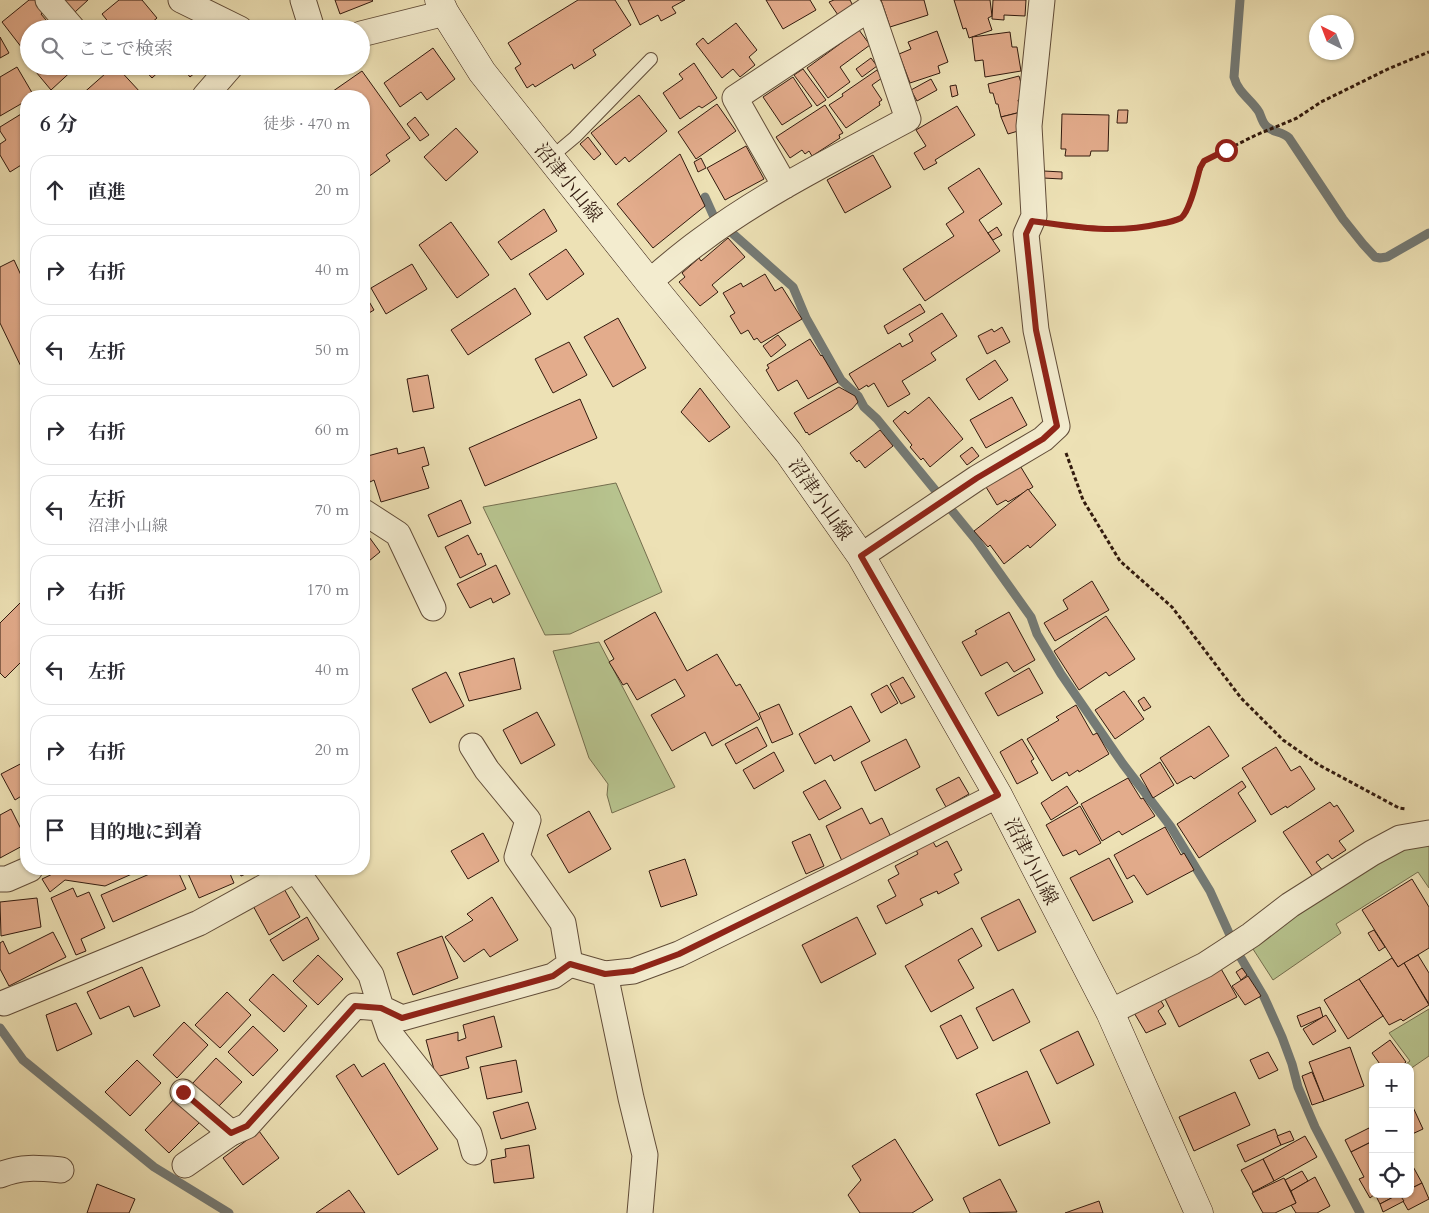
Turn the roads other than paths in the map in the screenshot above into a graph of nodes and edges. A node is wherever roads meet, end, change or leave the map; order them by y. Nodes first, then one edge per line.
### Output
1 (48, 0) edge
2 (181, 0) edge
3 (303, 0) edge
4 (1042, 0) edge
5 (442, 7) edge
6 (65, 20) edge
7 (222, 20) edge
8 (309, 20) edge
9 (370, 31) edge
10 (651, 59) dead end
11 (223, 75) edge
12 (210, 90) edge
13 (550, 158) junction
14 (785, 186) junction
15 (649, 282) junction
16 (370, 516) edge
17 (861, 556) junction
18 (433, 608) dead end
19 (472, 746) dead end
20 (998, 795) junction
21 (1429, 833) edge
22 (20, 873) edge
23 (284, 875) edge
24 (299, 875) edge
25 (0, 879) edge
26 (570, 964) junction
27 (605, 974) junction
28 (4, 1003) dead end
29 (381, 1008) junction
30 (1110, 1012) junction
31 (183, 1092) dead end
32 (231, 1133) junction
33 (474, 1152) dead end
34 (185, 1165) dead end
35 (61, 1170) dead end
36 (0, 1175) edge
37 (640, 1213) edge
38 (1199, 1213) edge

1 - 6 street
2 - 7 street
3 - 8 street
4 - 17 street
5 - 9 street
5 - 13 main road, 沼津小山線
10 - 13 lane
11 - 12 street
13 - 15 main road, 沼津小山線
14 - 14 street
14 - 15 street
15 - 17 main road, 沼津小山線
16 - 18 street
17 - 20 main road, 沼津小山線
19 - 26 street
20 - 27 street
20 - 30 main road, 沼津小山線
21 - 30 street
22 - 25 street
23 - 28 street
24 - 29 street
26 - 27 street
26 - 29 street
27 - 37 street
29 - 32 street
29 - 33 street
30 - 38 main road, 沼津小山線
31 - 32 street
32 - 34 street
35 - 36 street

